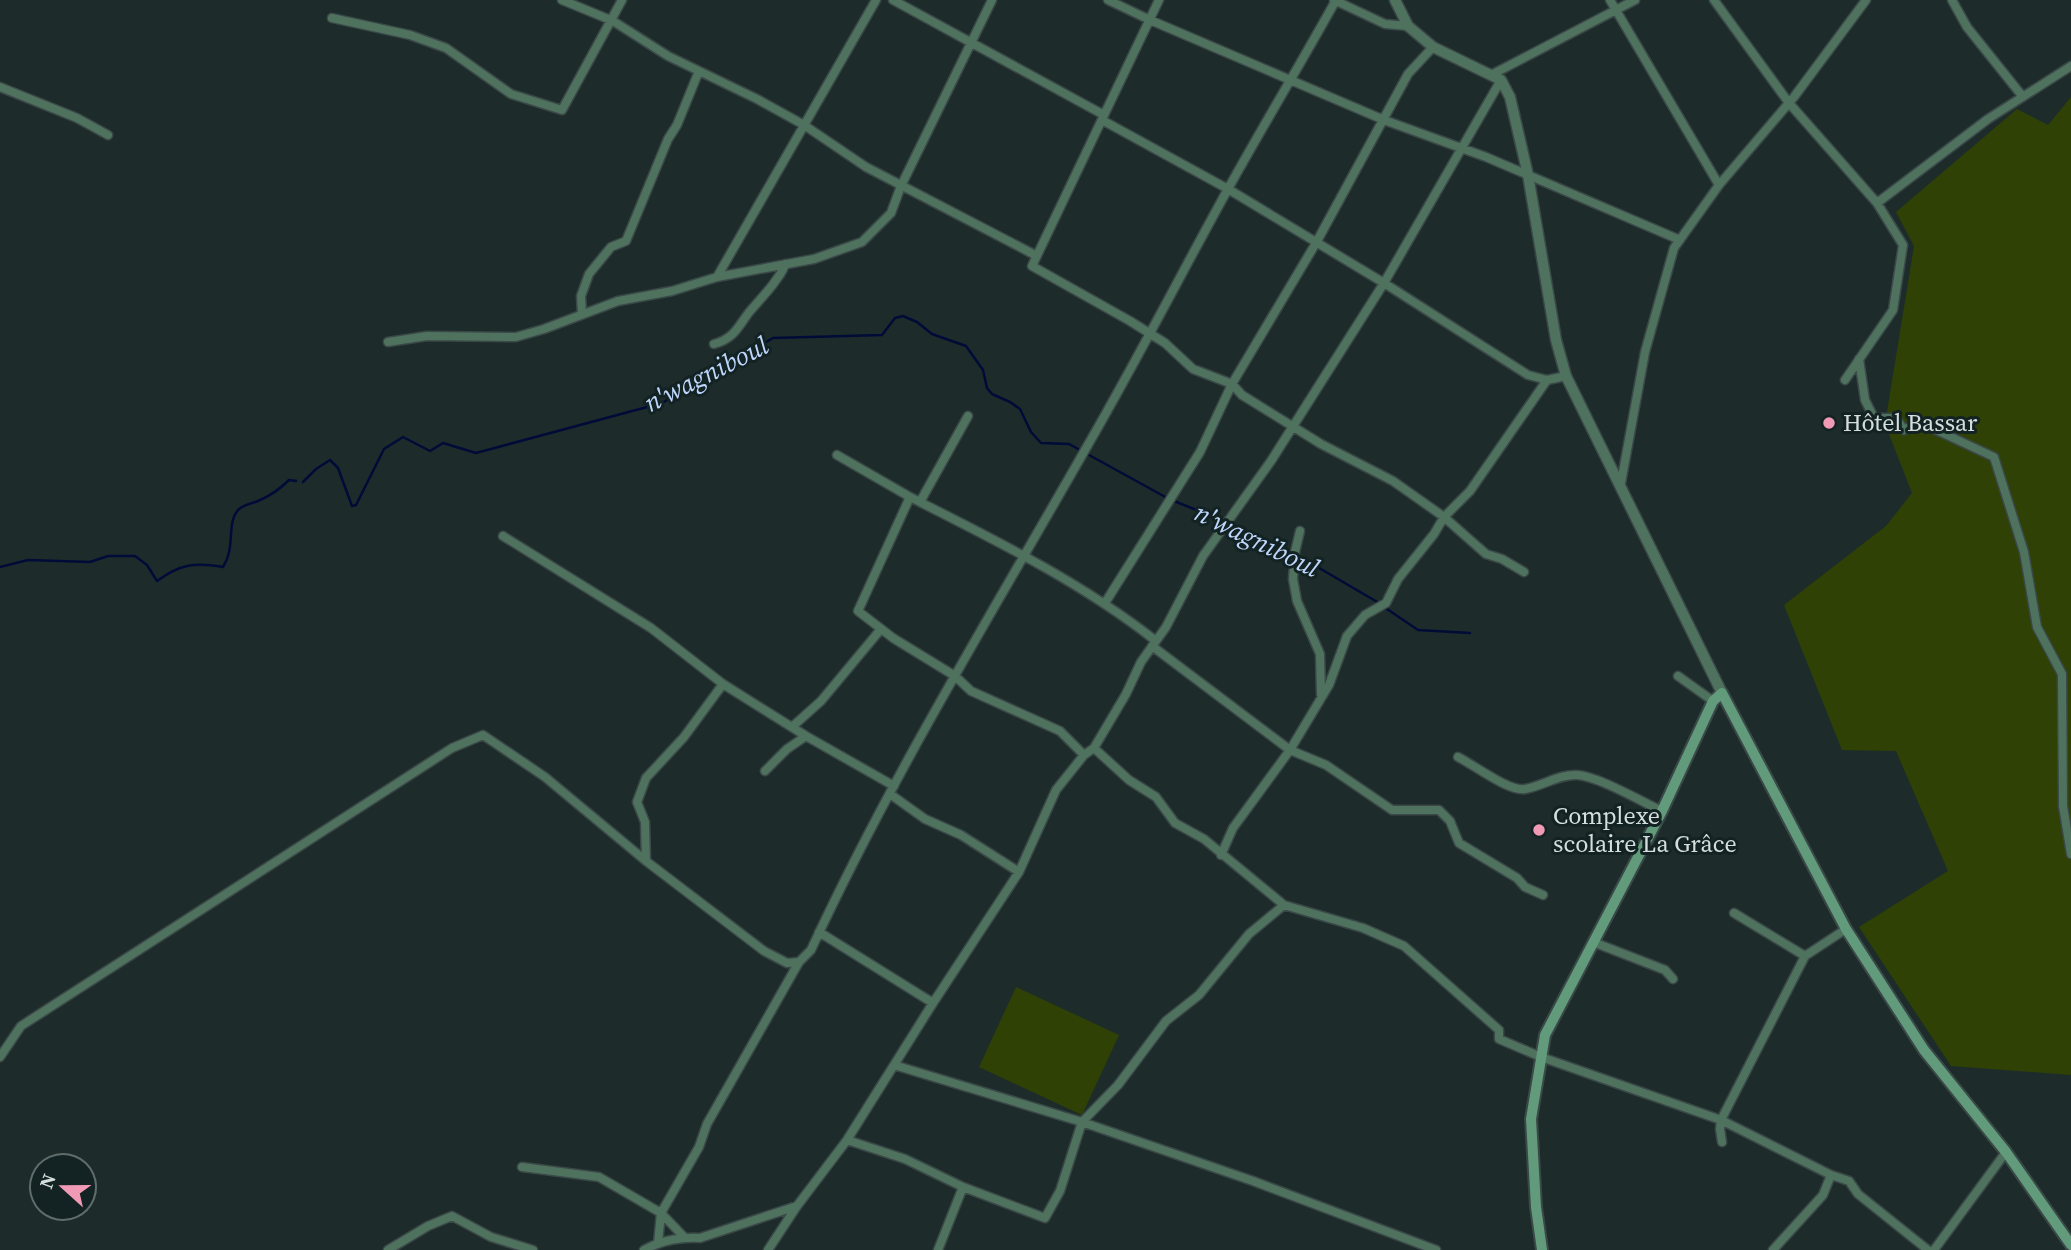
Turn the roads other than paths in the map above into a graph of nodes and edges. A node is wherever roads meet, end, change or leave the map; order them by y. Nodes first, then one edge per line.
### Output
1 (562, 0) edge
2 (622, 0) edge
3 (876, 0) edge
4 (893, 0) edge
5 (992, 0) edge
6 (1108, 0) edge
7 (1159, 0) edge
8 (1336, 0) edge
9 (1395, 0) edge
10 (1610, 0) edge
11 (1635, 0) edge
12 (1714, 0) edge
13 (1866, 0) edge
14 (1952, 0) edge
15 (1616, 10) junction
16 (332, 18) dead end
17 (1150, 20) junction
18 (613, 21) junction
19 (1408, 26) junction
20 (972, 41) junction
21 (1433, 47) junction
22 (2071, 66) edge
23 (699, 71) junction
24 (1497, 77) junction
25 (1293, 80) junction
26 (0, 88) edge
27 (2023, 97) junction
28 (1789, 103) junction
29 (1103, 117) junction
30 (1384, 120) junction
31 (804, 125) junction
32 (108, 135) dead end
33 (1463, 148) junction
34 (1528, 175) junction
35 (1719, 185) junction
36 (901, 186) junction
37 (1228, 189) junction
38 (1877, 203) junction
39 (1680, 240) junction
40 (1317, 243) junction
41 (1037, 256) junction
42 (786, 264) junction
43 (717, 276) junction
44 (1384, 283) junction
45 (582, 314) junction
46 (1151, 335) junction
47 (388, 342) dead end
48 (714, 344) dead end
49 (1859, 359) junction
50 (1566, 376) junction
51 (1547, 380) junction
52 (1845, 380) dead end
53 (1232, 384) junction
54 (968, 416) dead end
55 (1294, 426) junction
56 (837, 455) dead end
57 (1621, 483) junction
58 (910, 497) junction
59 (920, 502) junction
60 (1444, 517) junction
61 (1300, 531) dead end
62 (503, 537) dead end
63 (1025, 557) junction
64 (1524, 572) dead end
65 (1105, 603) junction
66 (881, 629) junction
67 (1154, 644) junction
68 (955, 676) junction
69 (1678, 676) dead end
70 (723, 684) junction
71 (1722, 693) junction
72 (1321, 697) junction
73 (1713, 701) junction
74 (792, 727) junction
75 (806, 736) junction
76 (1094, 748) junction
77 (1290, 750) junction
78 (1084, 755) junction
79 (1458, 757) dead end
80 (765, 771) dead end
81 (892, 790) junction
82 (1662, 811) junction
83 (2071, 854) edge
84 (1221, 855) junction
85 (646, 861) junction
86 (1019, 872) junction
87 (1543, 895) dead end
88 (1284, 905) junction
89 (1734, 913) dead end
90 (1846, 929) junction
91 (819, 933) junction
92 (1593, 942) junction
93 (1805, 956) junction
94 (799, 962) junction
95 (1673, 979) dead end
96 (933, 1003) junction
97 (0, 1057) edge
98 (1541, 1057) junction
99 (894, 1065) junction
100 (1721, 1120) junction
101 (1083, 1122) junction
102 (847, 1140) junction
103 (1722, 1142) dead end
104 (2006, 1152) junction
105 (522, 1167) dead end
106 (1831, 1175) junction
107 (963, 1187) junction
108 (797, 1206) junction
109 (661, 1213) junction
110 (684, 1237) junction
111 (658, 1243) junction
112 (2071, 1245) edge
113 (770, 1249) edge
114 (388, 1250) edge
115 (533, 1250) edge
116 (644, 1250) edge
117 (938, 1250) edge
118 (1436, 1250) edge
119 (1542, 1250) edge
120 (1773, 1250) edge
121 (1928, 1250) edge
122 (1934, 1250) edge

1 - 18 street
2 - 18 street
3 - 31 street
4 - 20 street
5 - 20 street
6 - 17 street
7 - 17 street
8 - 19 street
8 - 25 street
9 - 19 street
10 - 15 street
11 - 15 street
12 - 28 street
13 - 28 street
14 - 27 street
15 - 24 street
15 - 35 street
16 - 18 street
17 - 25 street
17 - 29 street
18 - 23 street
19 - 21 street
20 - 29 street
20 - 36 street
21 - 24 street
21 - 30 street
22 - 27 street
23 - 31 street
23 - 45 street
24 - 33 street
24 - 34 street
25 - 30 street
25 - 37 street
26 - 32 street
27 - 38 street
28 - 35 street
28 - 38 street
29 - 37 street
29 - 41 street
30 - 33 street
30 - 40 street
31 - 36 street
31 - 43 street
33 - 34 street
33 - 44 street
34 - 39 street
34 - 50 street
35 - 39 street
36 - 41 street
36 - 42 street
37 - 40 street
37 - 46 street
38 - 49 street
39 - 57 street
40 - 44 street
40 - 53 street
41 - 46 street
42 - 43 street
42 - 48 street
43 - 45 street
44 - 51 street
44 - 55 street
45 - 47 street
46 - 53 street
46 - 63 street
49 - 52 street
49 - 83 street
50 - 51 street
50 - 57 street
51 - 60 street
53 - 55 street
53 - 65 street
54 - 59 street
55 - 60 street
55 - 67 street
56 - 58 street
57 - 71 street
58 - 59 street
58 - 66 street
59 - 63 street
60 - 64 street
60 - 72 street
61 - 72 street
62 - 70 street
63 - 65 street
63 - 68 street
65 - 67 street
66 - 68 street
66 - 74 street
67 - 76 street
67 - 77 street
68 - 78 street
68 - 81 street
69 - 73 street
70 - 74 street
70 - 85 street
71 - 73 main road
71 - 90 main road
72 - 77 street
73 - 82 main road
74 - 75 street
75 - 80 street
75 - 81 street
76 - 78 street
76 - 84 street
77 - 84 street
77 - 87 street
78 - 86 street
79 - 82 street
81 - 86 street
81 - 91 street
82 - 92 main road
84 - 88 street
85 - 94 street
85 - 97 street
86 - 96 street
88 - 98 street
88 - 101 street
89 - 93 street
90 - 93 street
90 - 104 main road
91 - 94 street
91 - 96 street
92 - 95 street
92 - 98 main road
93 - 100 street
94 - 109 street
96 - 99 street
98 - 100 street
98 - 119 main road
99 - 101 street
99 - 102 street
100 - 103 street
100 - 106 street
101 - 107 street
101 - 118 street
102 - 107 street
102 - 108 street
104 - 112 main road
104 - 122 street
105 - 109 street
106 - 120 street
106 - 121 street
107 - 117 street
108 - 110 street
108 - 113 street
109 - 110 street
109 - 111 street
110 - 111 street
111 - 116 street
114 - 115 street

